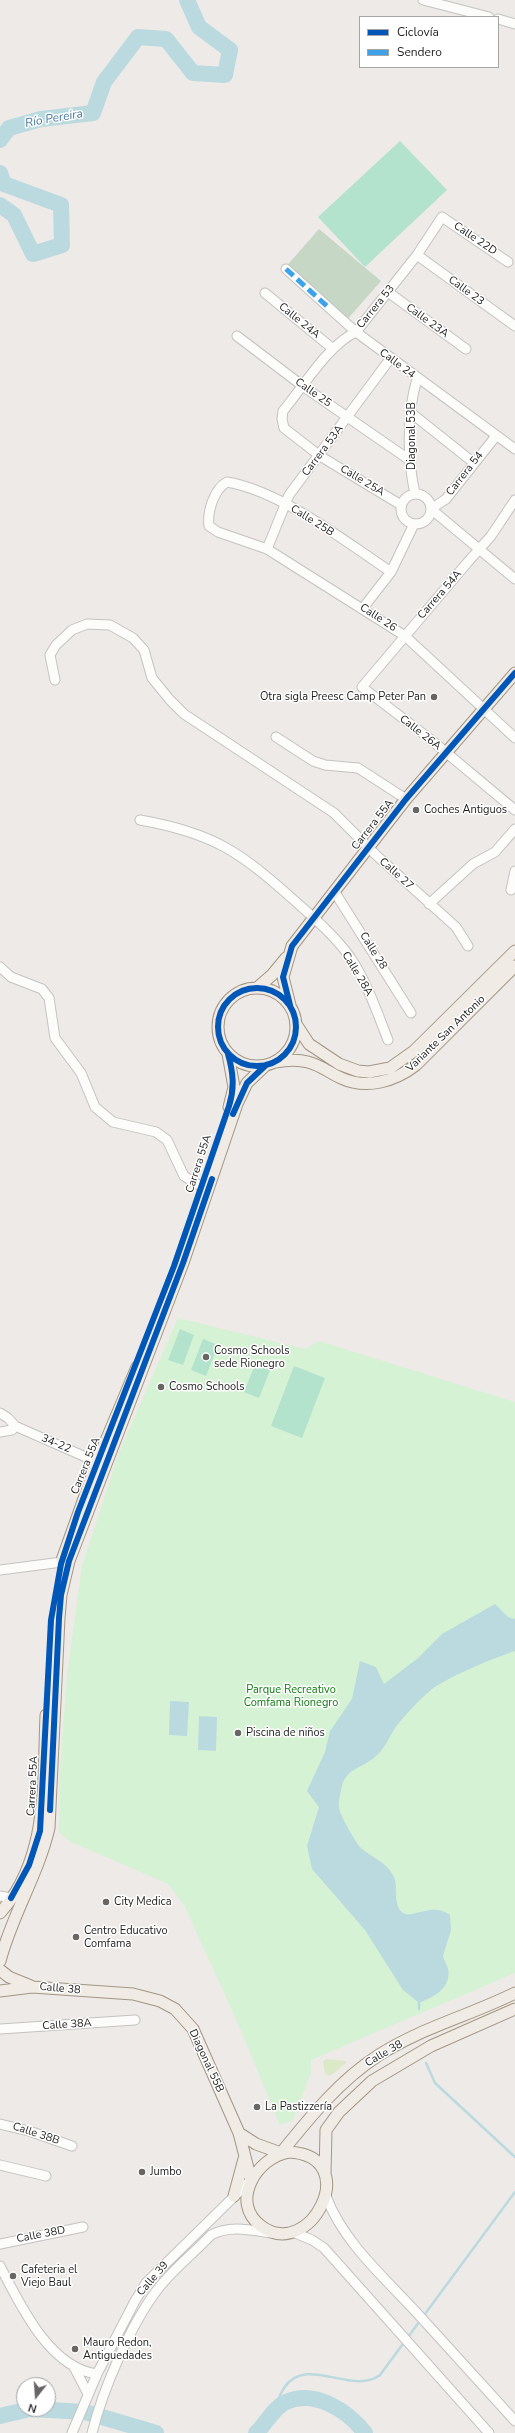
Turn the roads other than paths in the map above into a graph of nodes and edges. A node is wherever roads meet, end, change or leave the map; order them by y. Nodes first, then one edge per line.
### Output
1 (423, 0) edge
2 (485, 16) edge
3 (499, 19) edge
4 (515, 24) edge
5 (442, 217) joint
6 (417, 255) junction
7 (508, 262) dead end
8 (286, 269) dead end
9 (388, 292) junction
10 (265, 294) dead end
11 (515, 326) edge
12 (356, 332) junction
13 (237, 336) dead end
14 (332, 348) junction
15 (466, 349) dead end
16 (390, 359) junction
17 (417, 379) junction
18 (304, 387) junction
19 (410, 412) junction
20 (348, 418) junction
21 (284, 428) joint
22 (496, 436) junction
23 (515, 449) edge
24 (320, 456) junction
25 (411, 461) junction
26 (474, 463) junction
27 (415, 493) junction
28 (515, 500) edge
29 (284, 504) junction
30 (401, 504) junction
31 (431, 509) junction
32 (414, 524) junction
33 (218, 532) joint
34 (267, 549) junction
35 (481, 550) junction
36 (391, 572) junction
37 (515, 579) edge
38 (362, 608) junction
39 (405, 636) junction
40 (515, 673) edge
41 (55, 680) dead end
42 (362, 687) joint
43 (484, 708) junction
44 (276, 737) dead end
45 (515, 738) edge
46 (445, 752) junction
47 (406, 799) junction
48 (515, 810) edge
49 (140, 820) dead end
50 (515, 829) edge
51 (369, 847) junction
52 (515, 871) edge
53 (511, 890) dead end
54 (334, 891) junction
55 (429, 904) junction
56 (313, 917) junction
57 (468, 946) dead end
58 (515, 950) edge
59 (288, 956) junction
60 (515, 966) edge
61 (0, 967) edge
62 (257, 988) junction
63 (290, 1006) junction
64 (411, 1013) dead end
65 (296, 1024) junction
66 (388, 1040) dead end
67 (228, 1054) junction
68 (270, 1064) junction
69 (202, 1187) junction
70 (0, 1413) edge
71 (15, 1426) junction
72 (0, 1432) edge
73 (97, 1462) junction
74 (62, 1562) junction
75 (0, 1570) edge
76 (0, 1896) edge
77 (11, 1898) junction
78 (0, 1913) edge
79 (0, 1961) edge
80 (0, 1970) edge
81 (0, 1981) edge
82 (32, 1987) junction
83 (12, 1989) junction
84 (0, 1991) edge
85 (515, 1993) edge
86 (0, 2000) edge
87 (160, 2001) joint
88 (515, 2009) edge
89 (135, 2020) dead end
90 (0, 2029) edge
91 (0, 2124) edge
92 (239, 2133) junction
93 (72, 2146) dead end
94 (281, 2153) junction
95 (244, 2156) junction
96 (0, 2165) edge
97 (325, 2174) junction
98 (46, 2176) dead end
99 (251, 2180) junction
100 (234, 2196) junction
101 (326, 2196) junction
102 (83, 2227) dead end
103 (293, 2232) junction
104 (275, 2233) junction
105 (0, 2244) edge
106 (0, 2266) edge
107 (74, 2367) junction
108 (96, 2374) junction
109 (87, 2396) junction
110 (515, 2421) edge
111 (93, 2429) edge
112 (72, 2433) edge
113 (489, 2433) edge

1 - 2 street
3 - 4 street
5 - 6 street, Carrera 53
5 - 7 street, Calle 22D
6 - 9 street, Carrera 53
6 - 11 street, Calle 23
8 - 12 street, Calle 24
9 - 12 street, Carrera 53
9 - 15 street, Calle 23A
10 - 14 street, Calle 24A
12 - 14 street, Carrera 53
12 - 16 street, Calle 24
13 - 18 street, Calle 25
14 - 18 street, Carrera 53
16 - 17 street, Calle 24
16 - 20 street, Carrera 53A
17 - 19 street, Diagonal 53B
17 - 22 street, Calle 24
18 - 20 street, Calle 25
18 - 21 street, Carrera 53
19 - 25 street, Diagonal 53B
19 - 26 street
20 - 24 street, Carrera 53A
20 - 25 street, Calle 25
21 - 24 street, Calle 25A
22 - 23 street, Calle 24
22 - 26 street, Carrera 54
24 - 29 street, Carrera 53A
24 - 30 street, Calle 25A
25 - 27 street, Diagonal 53B
26 - 31 street, Carrera 54
27 - 30 street
27 - 31 street
28 - 35 street, Carrera 54A
29 - 33 street, Calle 25B
29 - 34 street, Carrera 53A
29 - 36 street, Calle 25B
30 - 32 street
31 - 32 street
31 - 35 street
32 - 36 street
33 - 34 street, Calle 26
34 - 38 street, Calle 26
35 - 37 street
35 - 39 street, Carrera 54A
36 - 38 street
38 - 39 street, Calle 26
39 - 42 street, Carrera 54A
39 - 43 street, Calle 26
40 - 43 main road, Carrera 55A
41 - 51 street, Calle 27
42 - 46 street, Calle 26A
43 - 45 street, Calle 26
43 - 46 main road, Carrera 55A
44 - 47 street
46 - 47 main road, Carrera 55A
46 - 48 street, Calle 26A
47 - 51 main road, Carrera 55A
49 - 56 street, Calle 28A
50 - 55 street
51 - 54 main road, Carrera 55A
51 - 55 street, Calle 27
52 - 53 street
54 - 56 main road, Carrera 55A
54 - 64 street, Calle 28
55 - 57 street, Calle 27
56 - 59 main road, Carrera 55A
56 - 66 street, Calle 28A
58 - 65 main road, Variante San Antonio
59 - 62 main road, Carrera 55A
59 - 63 main road, Carrera 55A
60 - 68 main road, Variante San Antonio
61 - 69 street
62 - 63 main road
62 - 67 main road
63 - 65 main road
65 - 68 main road
67 - 68 main road
67 - 69 main road, Carrera 55A
68 - 79 main road, Carrera 55A
69 - 73 main road, Carrera 55A
70 - 71 street, 34-22
71 - 72 street
71 - 73 street, 34-22
73 - 74 main road, Carrera 55A
74 - 75 street
74 - 77 main road, Carrera 55A
76 - 77 street
77 - 78 main road, Carrera 55A
80 - 81 main road
80 - 82 main road, Calle 38
82 - 83 main road, Calle 38
82 - 87 main road, Calle 38
83 - 84 main road, Calle 38
83 - 86 main road
85 - 94 main road, Calle 38
87 - 92 main road, Diagonal 55B
88 - 97 main road, Calle 38
89 - 90 street, Calle 38A
91 - 93 street, Calle 38B
92 - 94 main road
92 - 95 main road, Diagonal 55B
94 - 97 main road
94 - 99 main road
95 - 99 main road, Diagonal 55B
95 - 100 main road
96 - 98 street
97 - 101 main road
99 - 100 street, Calle 39
99 - 104 main road
100 - 108 street, Calle 39
101 - 103 main road
101 - 110 street
102 - 105 street, Calle 38D
103 - 104 main road
103 - 113 street
104 - 111 street, Calle 39
106 - 107 street
107 - 108 street
107 - 109 street
108 - 109 street, Calle 39
109 - 112 street, Calle 39

